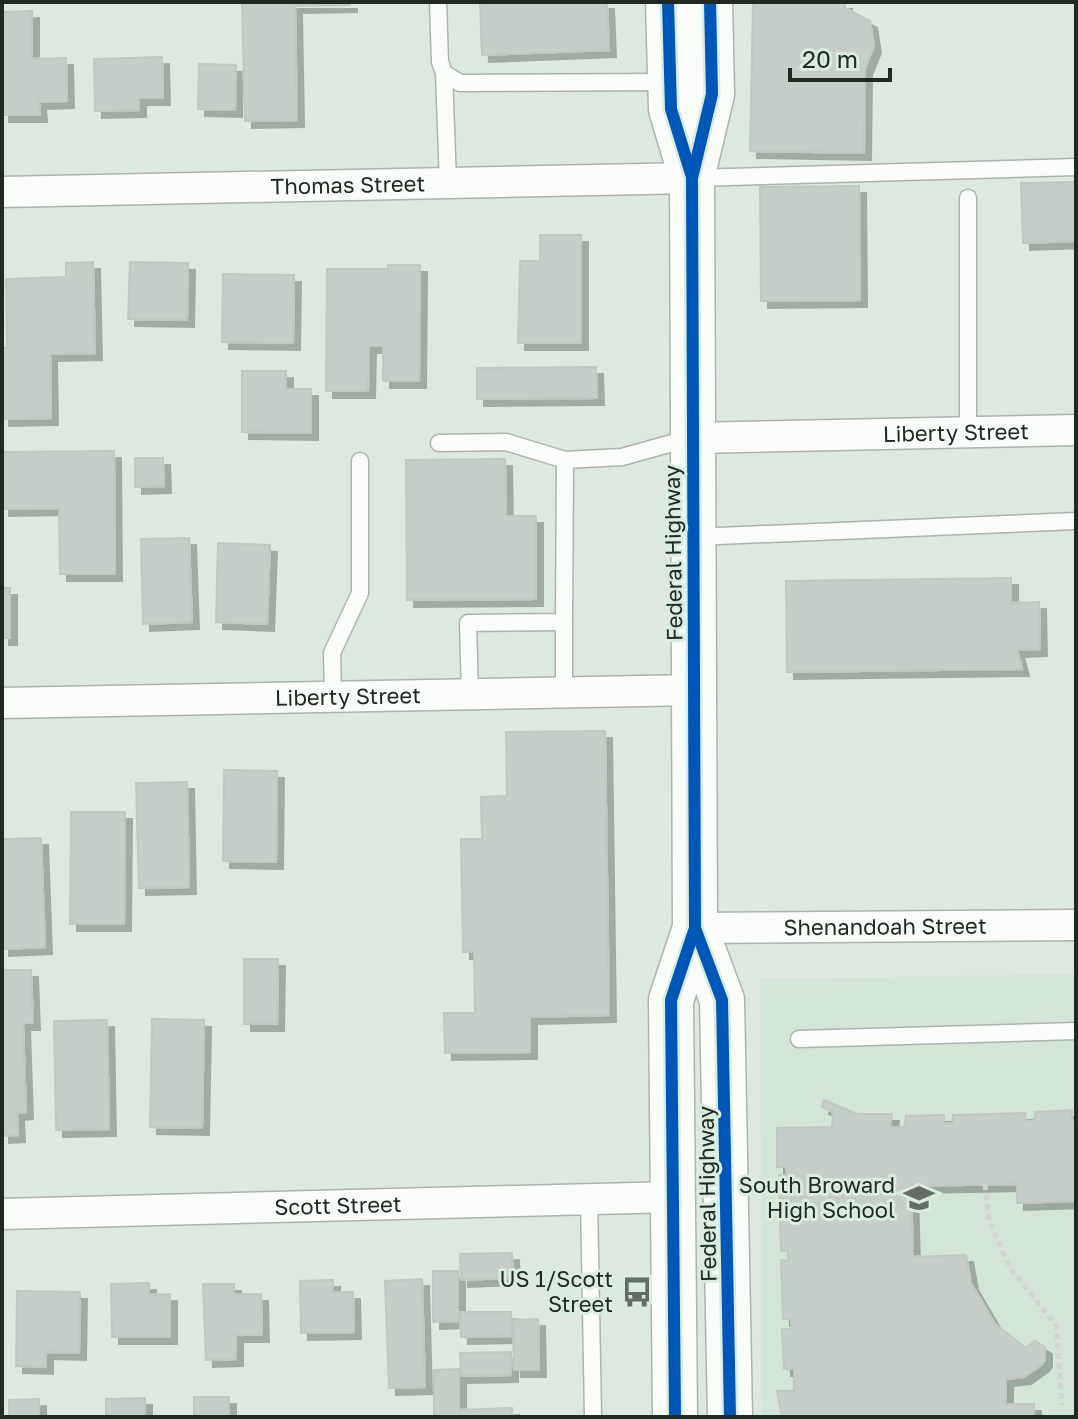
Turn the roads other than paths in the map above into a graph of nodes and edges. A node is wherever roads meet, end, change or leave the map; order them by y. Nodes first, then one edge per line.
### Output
1 (438, 2) edge
2 (668, 2) edge
3 (710, 2) edge
4 (444, 73) junction
5 (670, 82) junction
6 (1076, 167) edge
7 (692, 178) junction
8 (448, 183) junction
9 (2, 192) edge
10 (968, 198) dead end
11 (1076, 430) edge
12 (968, 433) junction
13 (692, 438) junction
14 (439, 443) dead end
15 (565, 460) junction
16 (360, 461) dead end
17 (1076, 521) edge
18 (693, 537) junction
19 (564, 622) junction
20 (695, 690) junction
21 (564, 693) junction
22 (470, 694) junction
23 (333, 697) junction
24 (2, 703) edge
25 (1076, 925) edge
26 (695, 928) junction
27 (1076, 1031) edge
28 (799, 1039) dead end
29 (673, 1197) junction
30 (589, 1199) junction
31 (2, 1214) edge
32 (593, 1417) edge
33 (675, 1417) edge
34 (730, 1417) edge

1 - 4 lane
2 - 5 main road, Federal Highway
3 - 7 main road, Federal Highway
4 - 5 lane
4 - 8 lane
5 - 7 main road, Federal Highway
6 - 7 lane
7 - 8 street, Thomas Street
7 - 13 main road, Federal Highway
8 - 9 street, Thomas Street
10 - 12 lane
11 - 12 street, Liberty Street
12 - 13 street, Liberty Street
13 - 15 lane
13 - 18 main road, Federal Highway
14 - 15 lane
15 - 19 lane
16 - 23 lane
17 - 18 lane
18 - 20 main road, Federal Highway
19 - 21 lane
19 - 22 lane
20 - 21 street, Liberty Street
20 - 26 main road, Federal Highway
21 - 22 street, Liberty Street
22 - 23 street, Liberty Street
23 - 24 street, Liberty Street
25 - 26 street, Shenandoah Street
26 - 29 main road, Federal Highway
26 - 34 main road, Federal Highway
27 - 28 lane
29 - 30 street, Scott Street
29 - 33 main road, Federal Highway
30 - 31 street, Scott Street
30 - 32 lane

